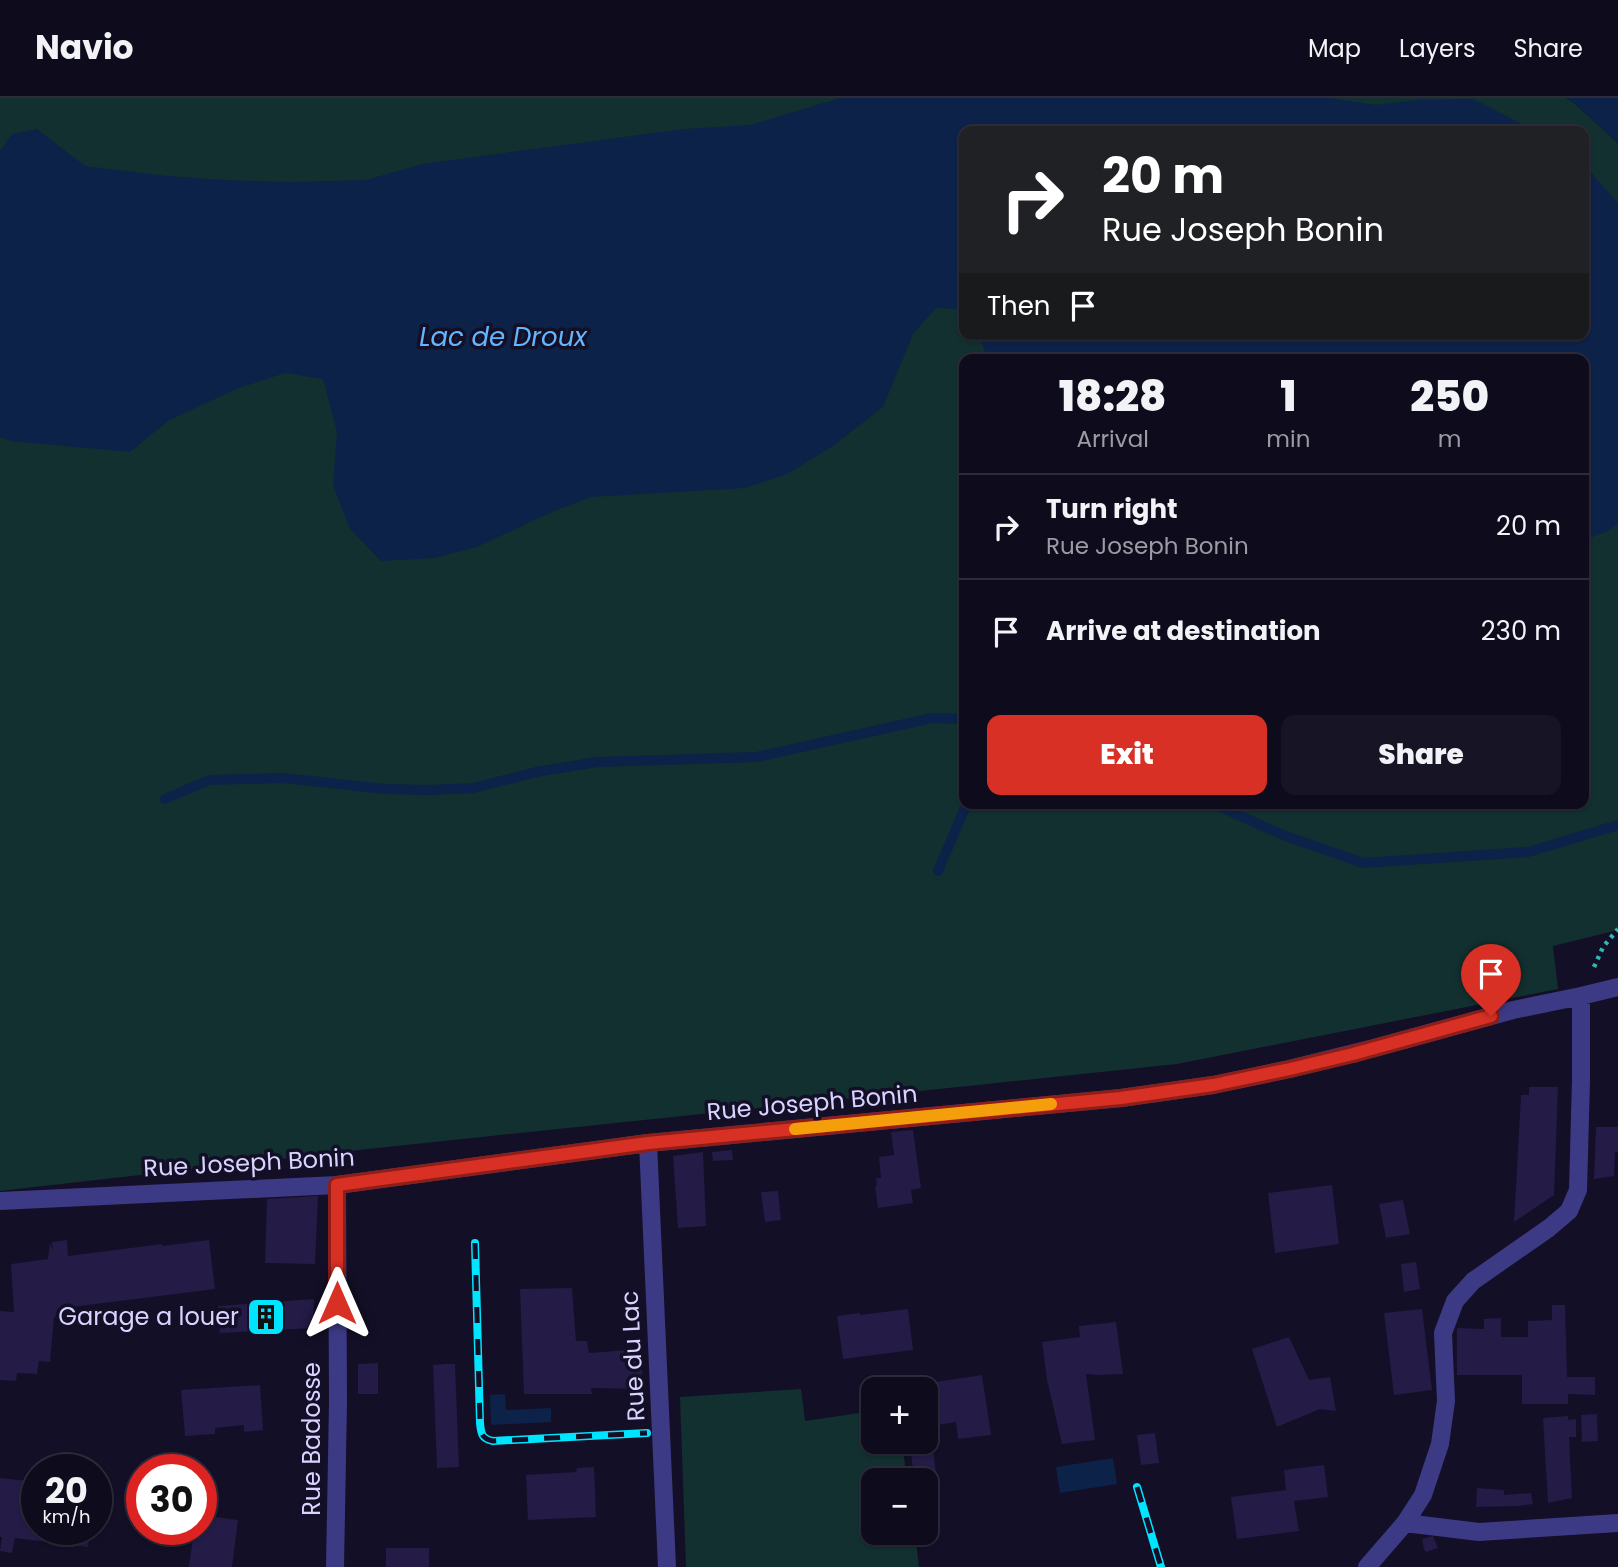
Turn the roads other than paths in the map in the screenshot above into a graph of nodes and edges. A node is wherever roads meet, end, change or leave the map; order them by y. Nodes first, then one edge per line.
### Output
1 (1618, 987) edge
2 (1581, 996) junction
3 (648, 1143) junction
4 (337, 1185) junction
5 (0, 1201) edge
6 (1405, 1523) junction
7 (1618, 1523) edge
8 (335, 1567) edge
9 (667, 1567) edge
10 (1367, 1567) edge

1 - 2 street, Rue Joseph Bonin
2 - 3 street, Rue Joseph Bonin
2 - 6 street
3 - 4 street, Rue Joseph Bonin
3 - 9 street, Rue du Lac
4 - 5 street, Rue Joseph Bonin
4 - 8 street, Rue Badosse
6 - 7 street
6 - 10 street

